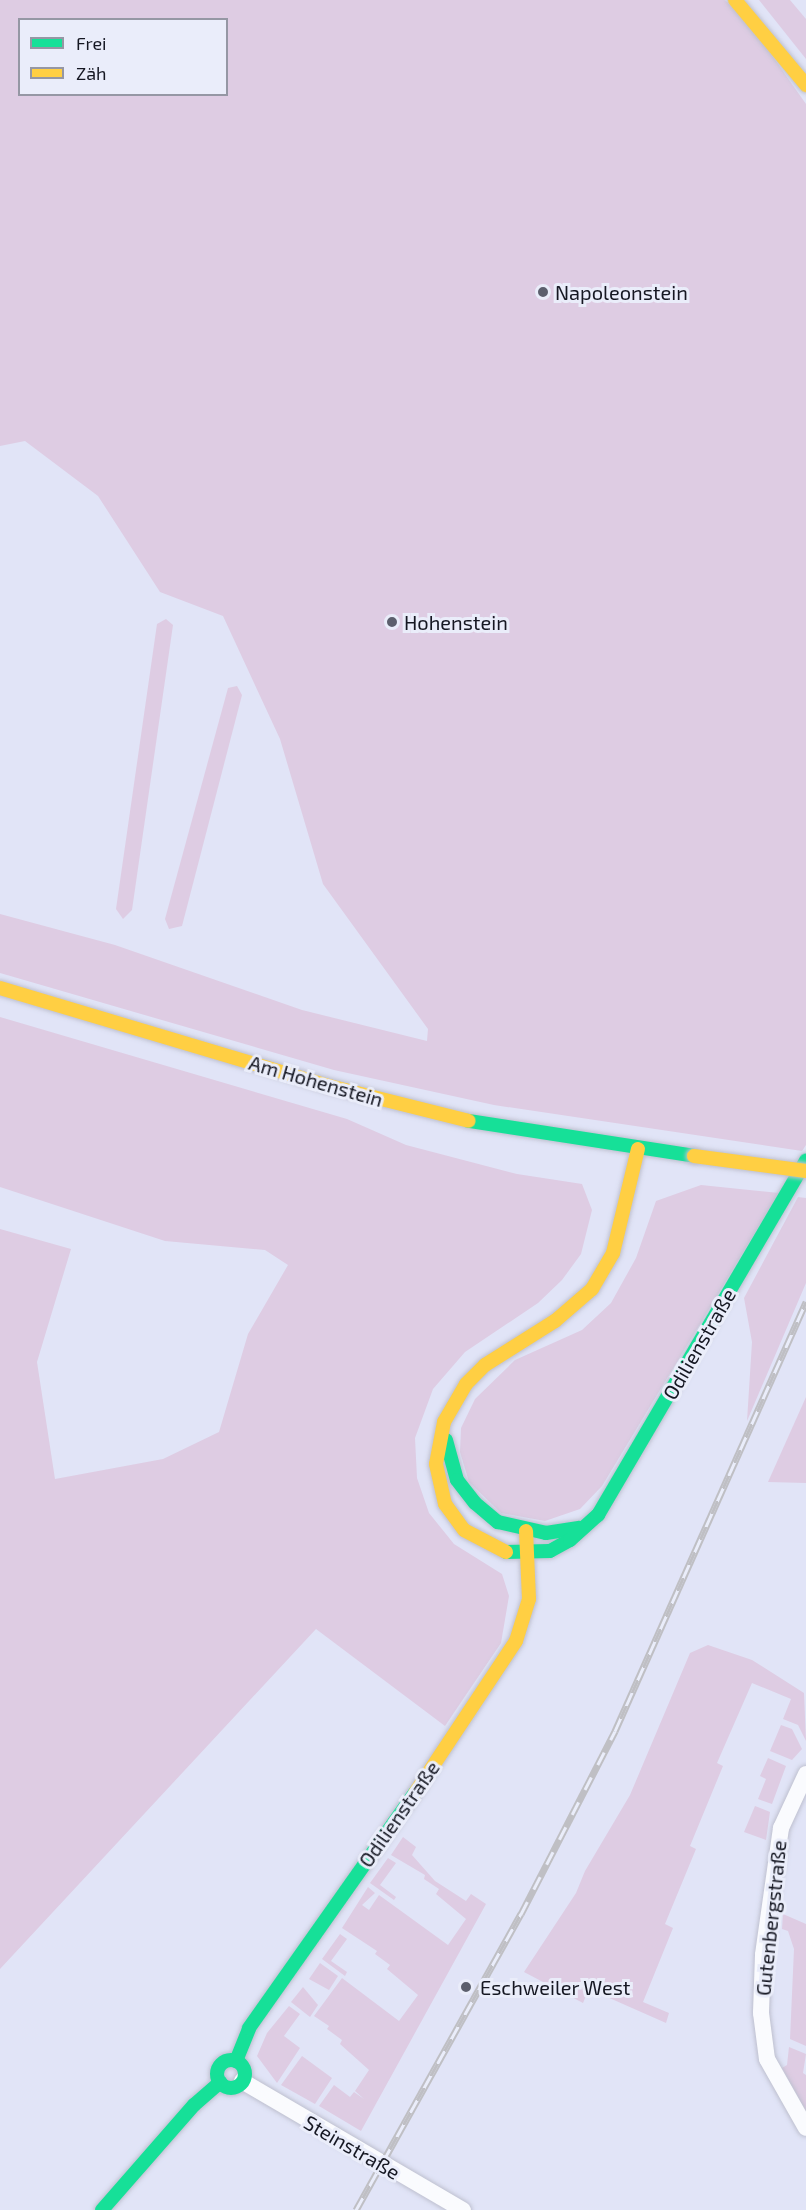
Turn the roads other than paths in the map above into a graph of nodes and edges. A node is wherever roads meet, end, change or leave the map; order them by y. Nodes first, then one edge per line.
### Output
1 (735, 0) edge
2 (806, 85) edge
3 (0, 988) edge
4 (638, 1149) junction
5 (806, 1160) edge
6 (806, 1171) edge
7 (444, 1422) junction
8 (589, 1525) junction
9 (526, 1531) junction
10 (528, 1555) junction
11 (806, 1774) edge
12 (236, 2061) junction
13 (242, 2081) junction
14 (220, 2082) junction
15 (806, 2128) edge
16 (102, 2210) edge
17 (463, 2210) edge

1 - 2 main road
3 - 4 main road, Am Hohenstein
4 - 6 main road, Am Hohenstein, bridge
4 - 7 main road
5 - 8 main road, Odilienstraße
7 - 9 main road
7 - 10 main road
8 - 9 main road
8 - 10 main road, Odilienstraße
9 - 10 main road, Odilienstraße
10 - 12 main road, Odilienstraße
11 - 15 street, Gutenbergstraße
12 - 13 main road
12 - 14 main road
13 - 14 main road
13 - 17 street, Steinstraße
14 - 16 main road

